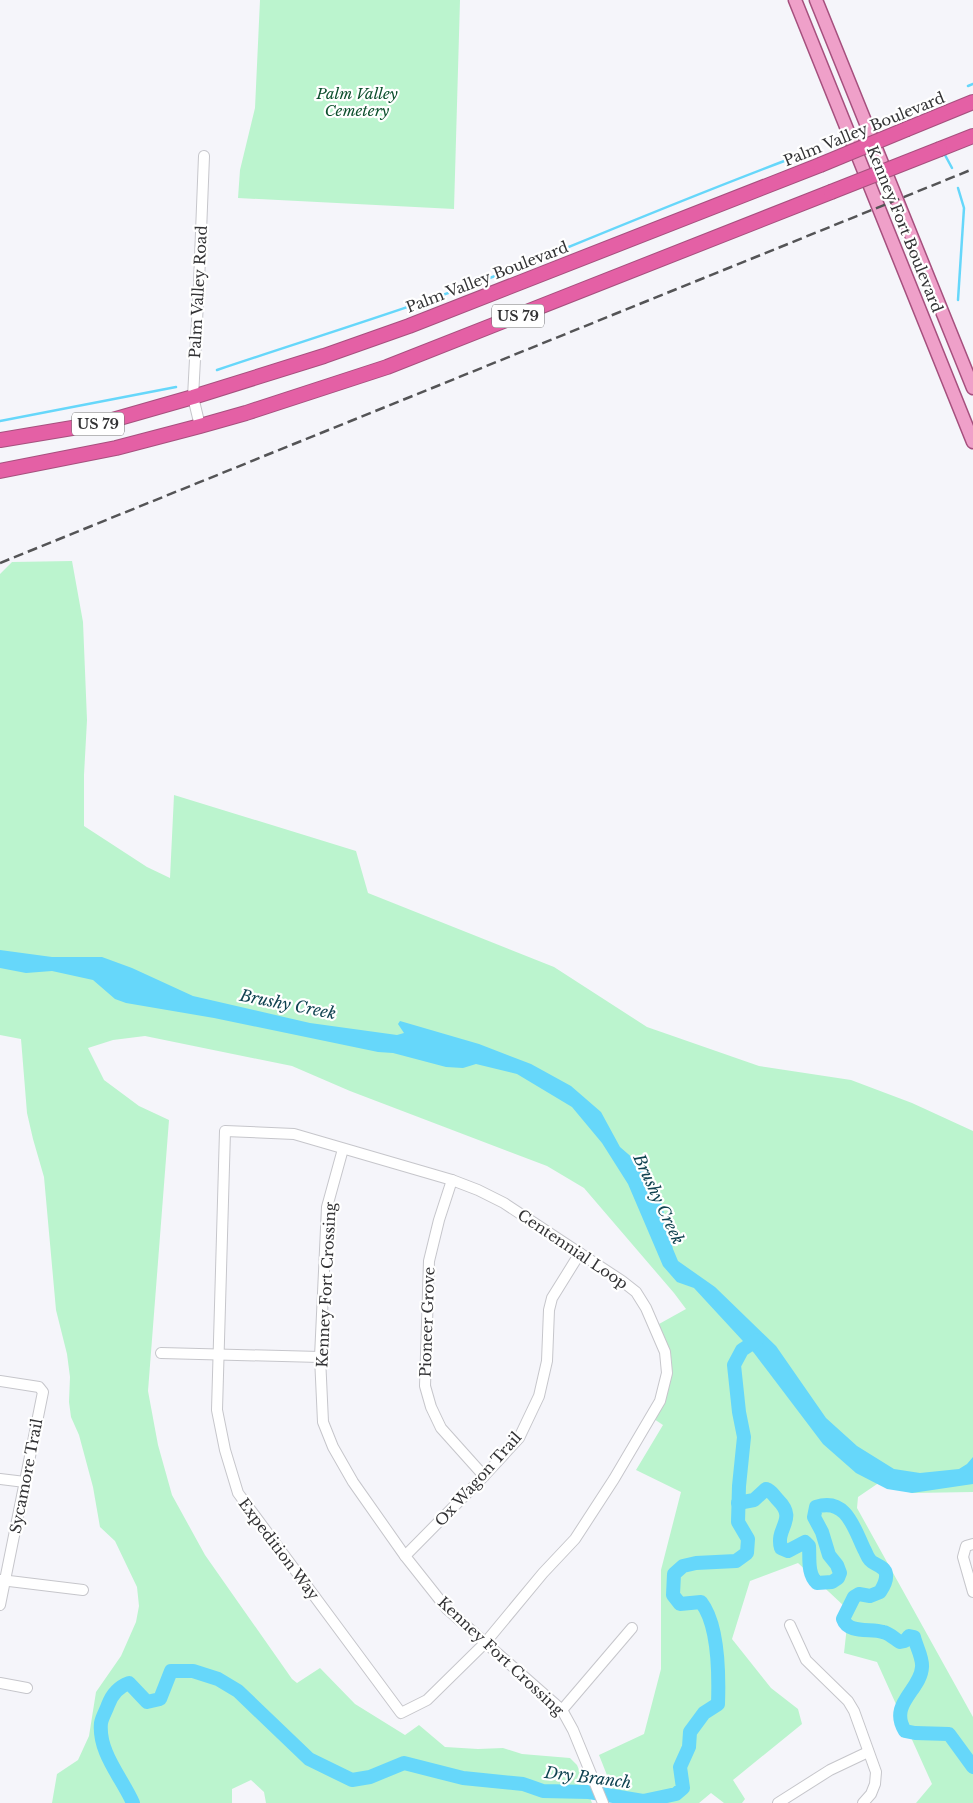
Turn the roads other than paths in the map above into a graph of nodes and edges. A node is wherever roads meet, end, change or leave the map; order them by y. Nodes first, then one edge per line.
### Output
1 (795, 0) edge
2 (816, 0) edge
3 (973, 102) edge
4 (973, 136) edge
5 (204, 156) dead end
6 (973, 388) edge
7 (193, 397) junction
8 (200, 426) junction
9 (0, 440) edge
10 (973, 442) edge
11 (0, 471) edge
12 (225, 1130) joint
13 (344, 1149) junction
14 (452, 1180) junction
15 (580, 1253) junction
16 (161, 1353) dead end
17 (219, 1354) junction
18 (320, 1357) junction
19 (0, 1381) edge
20 (484, 1476) junction
21 (0, 1479) edge
22 (25, 1482) junction
23 (973, 1544) edge
24 (405, 1556) junction
25 (3, 1580) edge
26 (83, 1590) dead end
27 (973, 1592) edge
28 (0, 1605) edge
29 (790, 1625) dead end
30 (632, 1628) dead end
31 (485, 1643) junction
32 (0, 1683) edge
33 (27, 1688) dead end
34 (562, 1710) junction
35 (868, 1752) junction
36 (603, 1803) edge
37 (778, 1803) edge
38 (863, 1803) edge

1 - 10 main road, Kenney Fort Boulevard
2 - 6 main road, Kenney Fort Boulevard
3 - 7 highway, Palm Valley Boulevard / US 79, bridge
4 - 8 highway, US 79, bridge
5 - 7 street, Palm Valley Road
7 - 8 street, Palm Valley Road
7 - 9 highway, Palm Valley Boulevard / US 79
8 - 11 highway, US 79
12 - 13 street, Centennial Loop
12 - 17 street, Expedition Way
13 - 14 street, Centennial Loop
13 - 18 street, Kenney Fort Crossing
14 - 15 street, Centennial Loop
14 - 20 street, Pioneer Grove
15 - 20 street, Ox Wagon Trail
15 - 31 street, Centennial Loop
16 - 17 street
17 - 18 street
17 - 31 street, Expedition Way
18 - 24 street, Kenney Fort Crossing
19 - 22 street, Sycamore Trail
20 - 24 street, Ox Wagon Trail
21 - 22 street
22 - 25 street, Sycamore Trail
23 - 27 street
24 - 31 street, Kenney Fort Crossing
25 - 26 street
25 - 28 street, Sycamore Trail
29 - 35 street
30 - 34 street
31 - 34 street, Kenney Fort Crossing
32 - 33 street
34 - 36 street, Kenney Fort Crossing
35 - 37 street
35 - 38 street

